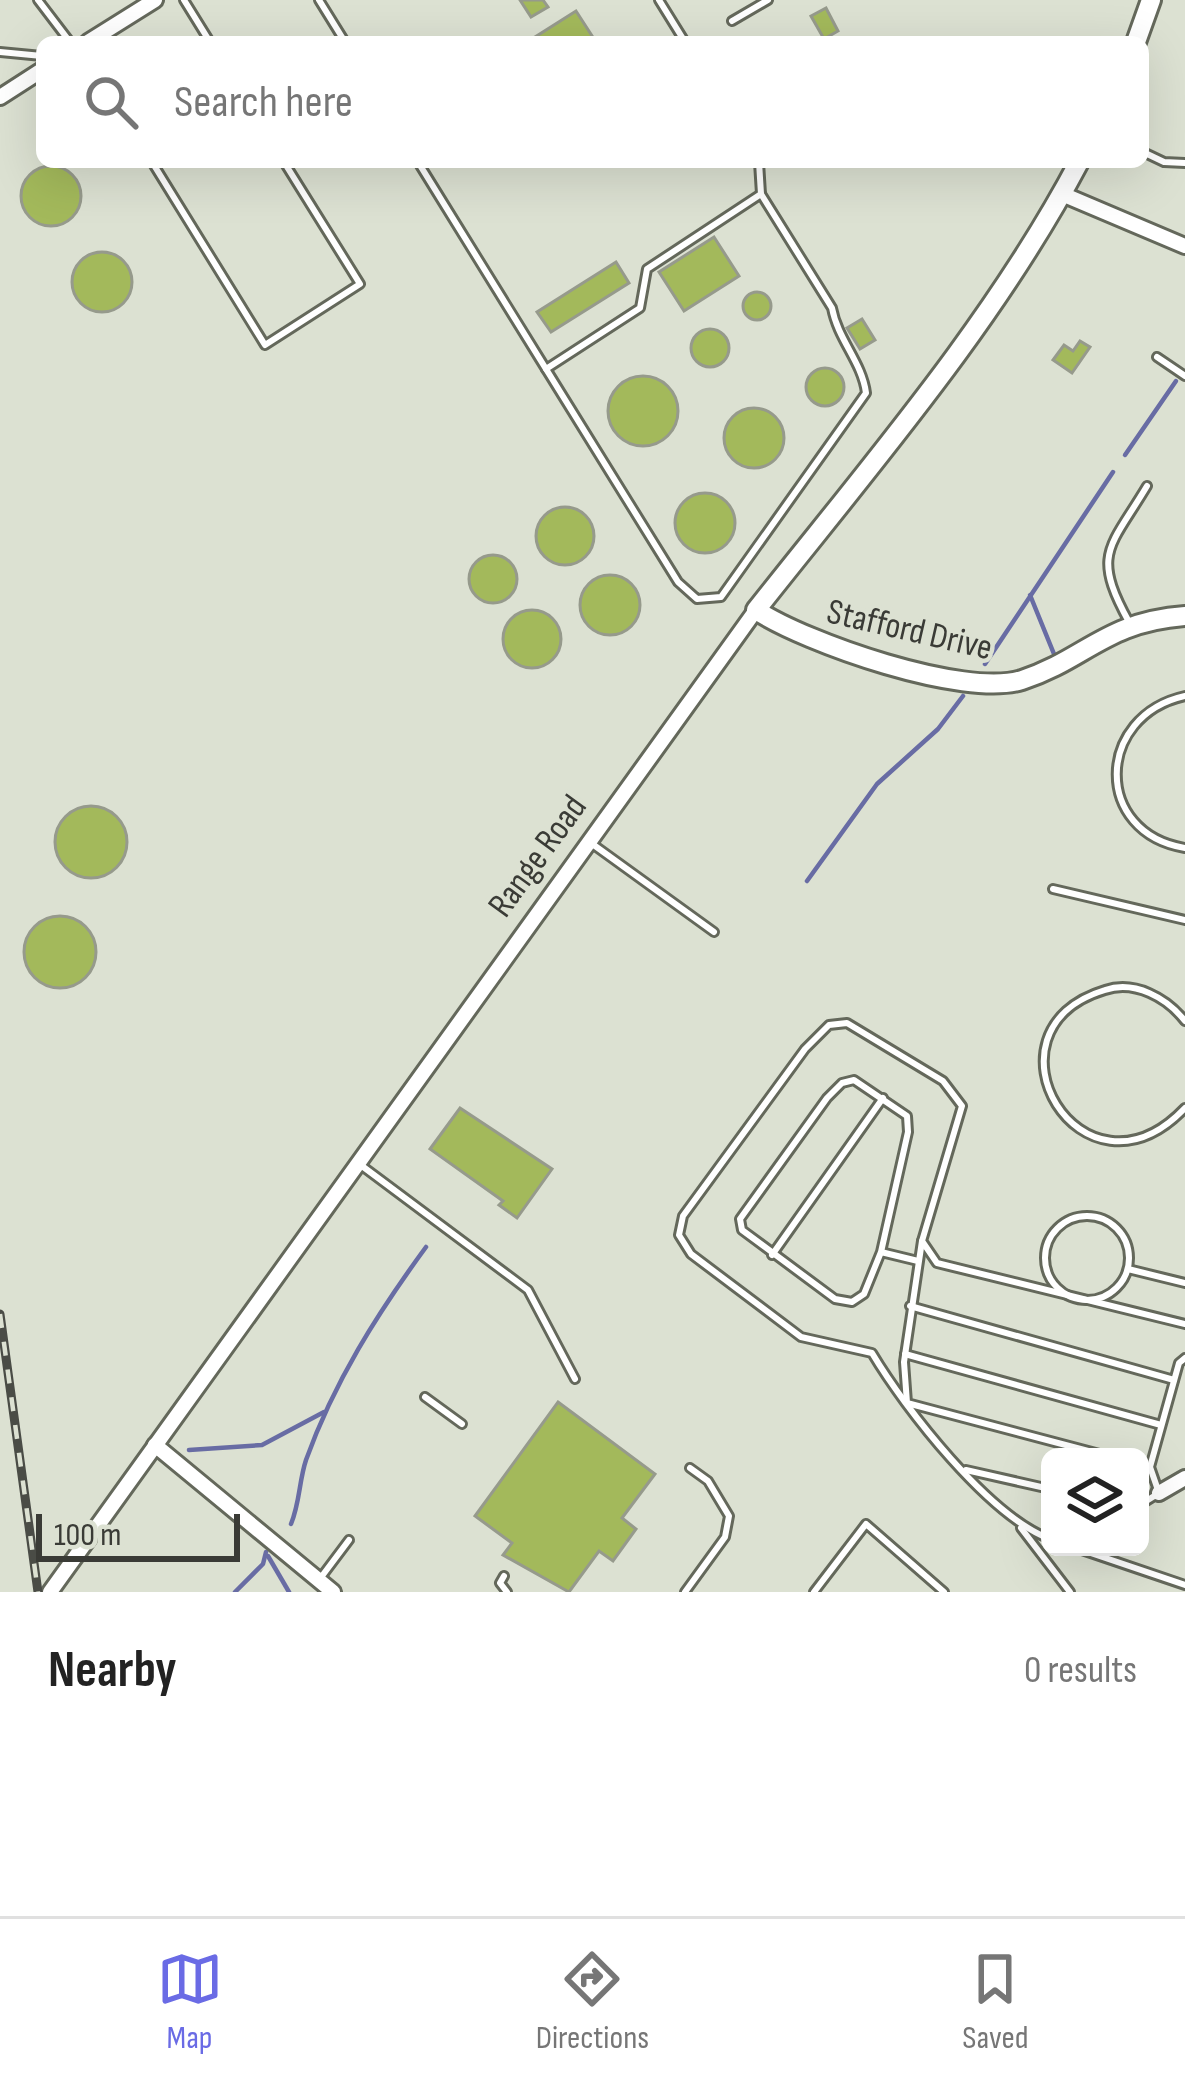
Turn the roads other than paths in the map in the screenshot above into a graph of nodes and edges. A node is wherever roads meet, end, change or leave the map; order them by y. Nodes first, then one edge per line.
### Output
1 (38, 0) edge
2 (154, 0) edge
3 (184, 0) edge
4 (319, 0) edge
5 (659, 0) edge
6 (768, 0) edge
7 (1151, 0) edge
8 (732, 22) dead end
9 (65, 36) edge
10 (97, 36) edge
11 (206, 36) edge
12 (341, 36) edge
13 (681, 36) edge
14 (1138, 36) edge
15 (0, 52) edge
16 (36, 55) edge
17 (36, 74) edge
18 (0, 97) edge
19 (1149, 155) edge
20 (1185, 163) edge
21 (156, 168) edge
22 (288, 168) edge
23 (422, 168) edge
24 (759, 168) edge
25 (1076, 168) edge
26 (761, 194) junction
27 (1062, 194) junction
28 (1185, 246) edge
29 (1157, 356) dead end
30 (546, 369) junction
31 (1185, 376) edge
32 (1147, 486) dead end
33 (756, 610) junction
34 (1185, 616) edge
35 (1130, 624) junction
36 (1185, 696) edge
37 (588, 841) junction
38 (1185, 848) edge
39 (1053, 889) dead end
40 (1185, 920) edge
41 (714, 932) dead end
42 (1185, 1021) edge
43 (884, 1098) junction
44 (1185, 1108) edge
45 (357, 1162) junction
46 (922, 1240) junction
47 (881, 1252) junction
48 (772, 1256) junction
49 (918, 1261) junction
50 (1128, 1269) junction
51 (1185, 1283) edge
52 (1077, 1299) junction
53 (910, 1306) junction
54 (1185, 1324) edge
55 (905, 1354) junction
56 (1185, 1358) edge
57 (575, 1379) dead end
58 (1174, 1380) junction
59 (424, 1397) dead end
60 (908, 1403) junction
61 (462, 1424) dead end
62 (1162, 1425) junction
63 (155, 1444) junction
64 (1077, 1448) edge
65 (1150, 1467) joint
66 (690, 1468) dead end
67 (964, 1469) junction
68 (1185, 1478) edge
69 (1041, 1487) edge
70 (1159, 1493) junction
71 (1149, 1499) edge
72 (1019, 1525) junction
73 (1041, 1535) edge
74 (349, 1540) dead end
75 (1098, 1556) edge
76 (1103, 1558) joint
77 (504, 1576) dead end
78 (319, 1580) junction
79 (1185, 1585) edge
80 (50, 1592) edge
81 (333, 1592) edge
82 (507, 1592) edge
83 (685, 1592) edge
84 (814, 1592) edge
85 (944, 1592) edge
86 (1070, 1592) edge

1 - 9 lane
2 - 10 street
3 - 11 lane
4 - 12 lane
5 - 13 lane
6 - 8 lane
7 - 14 street
15 - 16 lane
17 - 18 street
19 - 20 lane
21 - 22 lane
23 - 30 lane
24 - 26 lane
25 - 27 street, Range Road
26 - 30 lane
26 - 30 lane
27 - 28 street
27 - 33 street, Range Road
29 - 31 lane
32 - 35 lane
33 - 35 street, Stafford Drive
33 - 37 street, Range Road
34 - 35 street, Stafford Drive
36 - 38 lane
37 - 41 lane
37 - 45 street, Range Road
39 - 40 lane
42 - 44 lane
43 - 47 lane
43 - 48 lane
43 - 48 lane
45 - 57 lane
45 - 63 street, Range Road
46 - 49 lane
46 - 52 lane
46 - 60 lane
47 - 48 lane
47 - 49 lane
49 - 53 lane
50 - 51 lane
50 - 52 lane
50 - 52 lane
52 - 54 lane
53 - 55 lane
53 - 58 lane
55 - 60 lane
55 - 62 lane
56 - 58 lane
58 - 62 lane
59 - 61 lane
60 - 64 lane
60 - 67 lane
62 - 65 lane
63 - 78 street
63 - 80 street, Range Road
65 - 70 lane
66 - 83 lane
67 - 69 lane
67 - 72 lane
68 - 70 street
70 - 71 lane
72 - 73 lane
72 - 86 lane
74 - 78 lane
75 - 76 lane
76 - 79 lane
77 - 82 lane
78 - 81 street
84 - 85 lane

